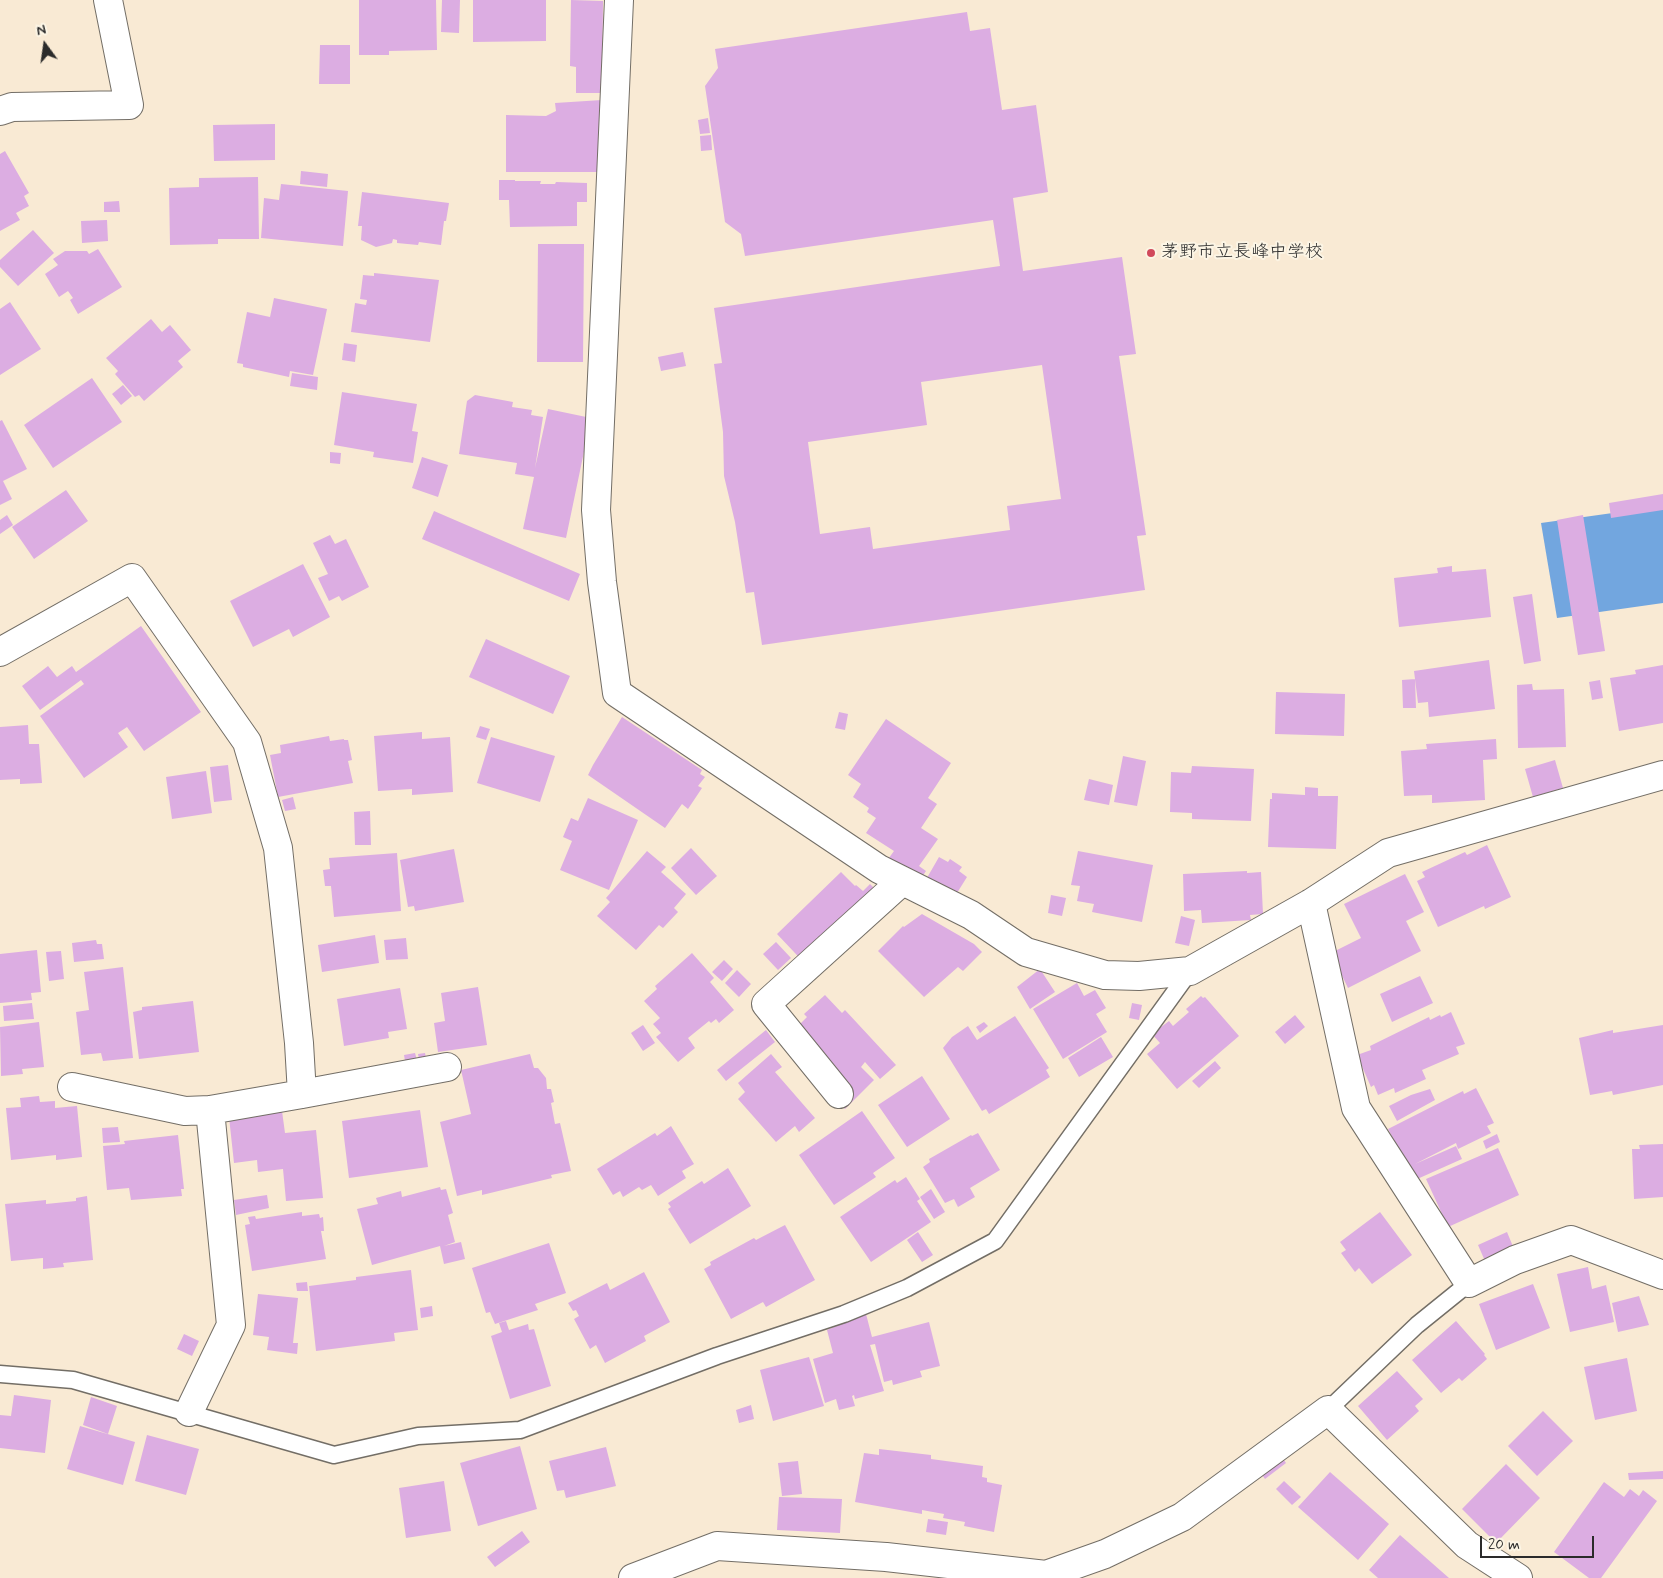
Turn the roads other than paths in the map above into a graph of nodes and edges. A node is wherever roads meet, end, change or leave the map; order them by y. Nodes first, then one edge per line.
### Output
1 (108, 0) edge
2 (619, 0) edge
3 (0, 111) edge
4 (0, 652) edge
5 (1663, 775) edge
6 (902, 881) junction
7 (1311, 903) junction
8 (1190, 971) junction
9 (447, 1067) dead end
10 (72, 1087) dead end
11 (302, 1094) junction
12 (839, 1094) dead end
13 (210, 1110) junction
14 (1663, 1276) edge
15 (1469, 1284) junction
16 (0, 1374) edge
17 (1328, 1410) junction
18 (189, 1412) junction
19 (1046, 1577) edge
20 (633, 1578) edge
21 (1518, 1578) edge

1 - 3 street
2 - 6 street
4 - 11 street
5 - 7 street
6 - 8 street
6 - 12 street
7 - 8 street
7 - 15 street
8 - 18 lane
9 - 11 street
10 - 13 street
11 - 13 street
13 - 18 street
14 - 15 street
15 - 17 lane
16 - 18 lane
17 - 19 street
17 - 21 street
19 - 20 street

